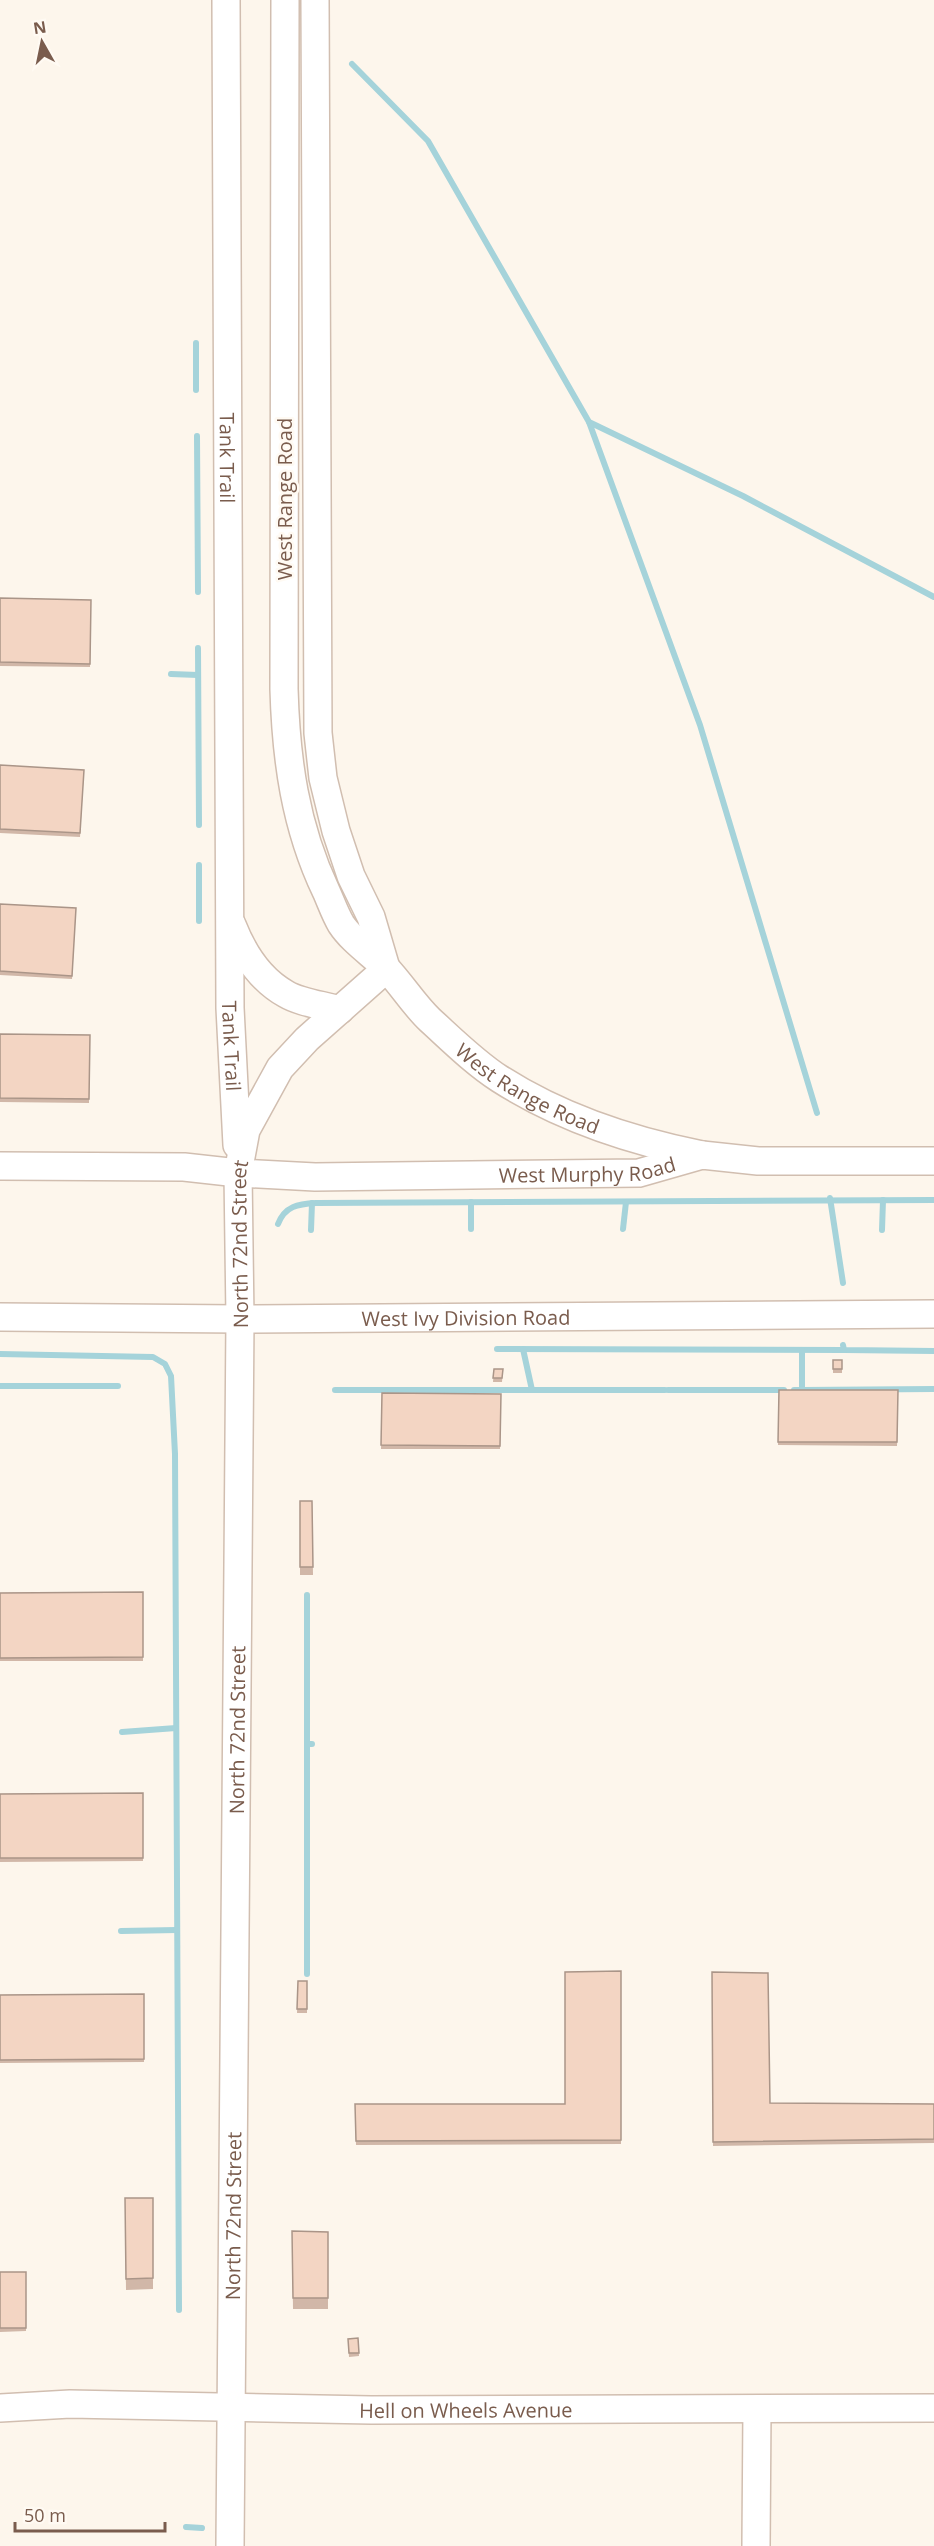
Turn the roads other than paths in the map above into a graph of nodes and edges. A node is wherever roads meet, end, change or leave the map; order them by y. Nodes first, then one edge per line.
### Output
1 (226, 0) edge
2 (285, 0) edge
3 (315, 0) edge
4 (229, 916) junction
5 (387, 969) junction
6 (340, 1010) junction
7 (702, 1155) junction
8 (934, 1161) edge
9 (0, 1166) edge
10 (238, 1173) junction
11 (934, 1314) edge
12 (0, 1317) edge
13 (240, 1319) junction
14 (0, 2408) edge
15 (232, 2408) junction
16 (934, 2408) edge
17 (757, 2409) junction
18 (230, 2546) edge
19 (756, 2546) edge

1 - 4 street, Tank Trail
2 - 5 street, West Range Road
3 - 5 street, West Range Road
4 - 6 street, Tank Trail
4 - 10 street, Tank Trail
5 - 6 street, North 72nd Street
5 - 7 street, West Range Road
6 - 10 street, North 72nd Street
7 - 8 street, West Murphy Road
7 - 10 street, West Murphy Road
9 - 10 street, West Murphy Road
10 - 13 street, North 72nd Street
11 - 13 street, West Ivy Division Road
12 - 13 street, West Ivy Division Road
13 - 15 street, North 72nd Street
14 - 15 street, Hell on Wheels Avenue
15 - 17 street, Hell on Wheels Avenue
15 - 18 street, North 72nd Street
16 - 17 street, Hell on Wheels Avenue
17 - 19 street

